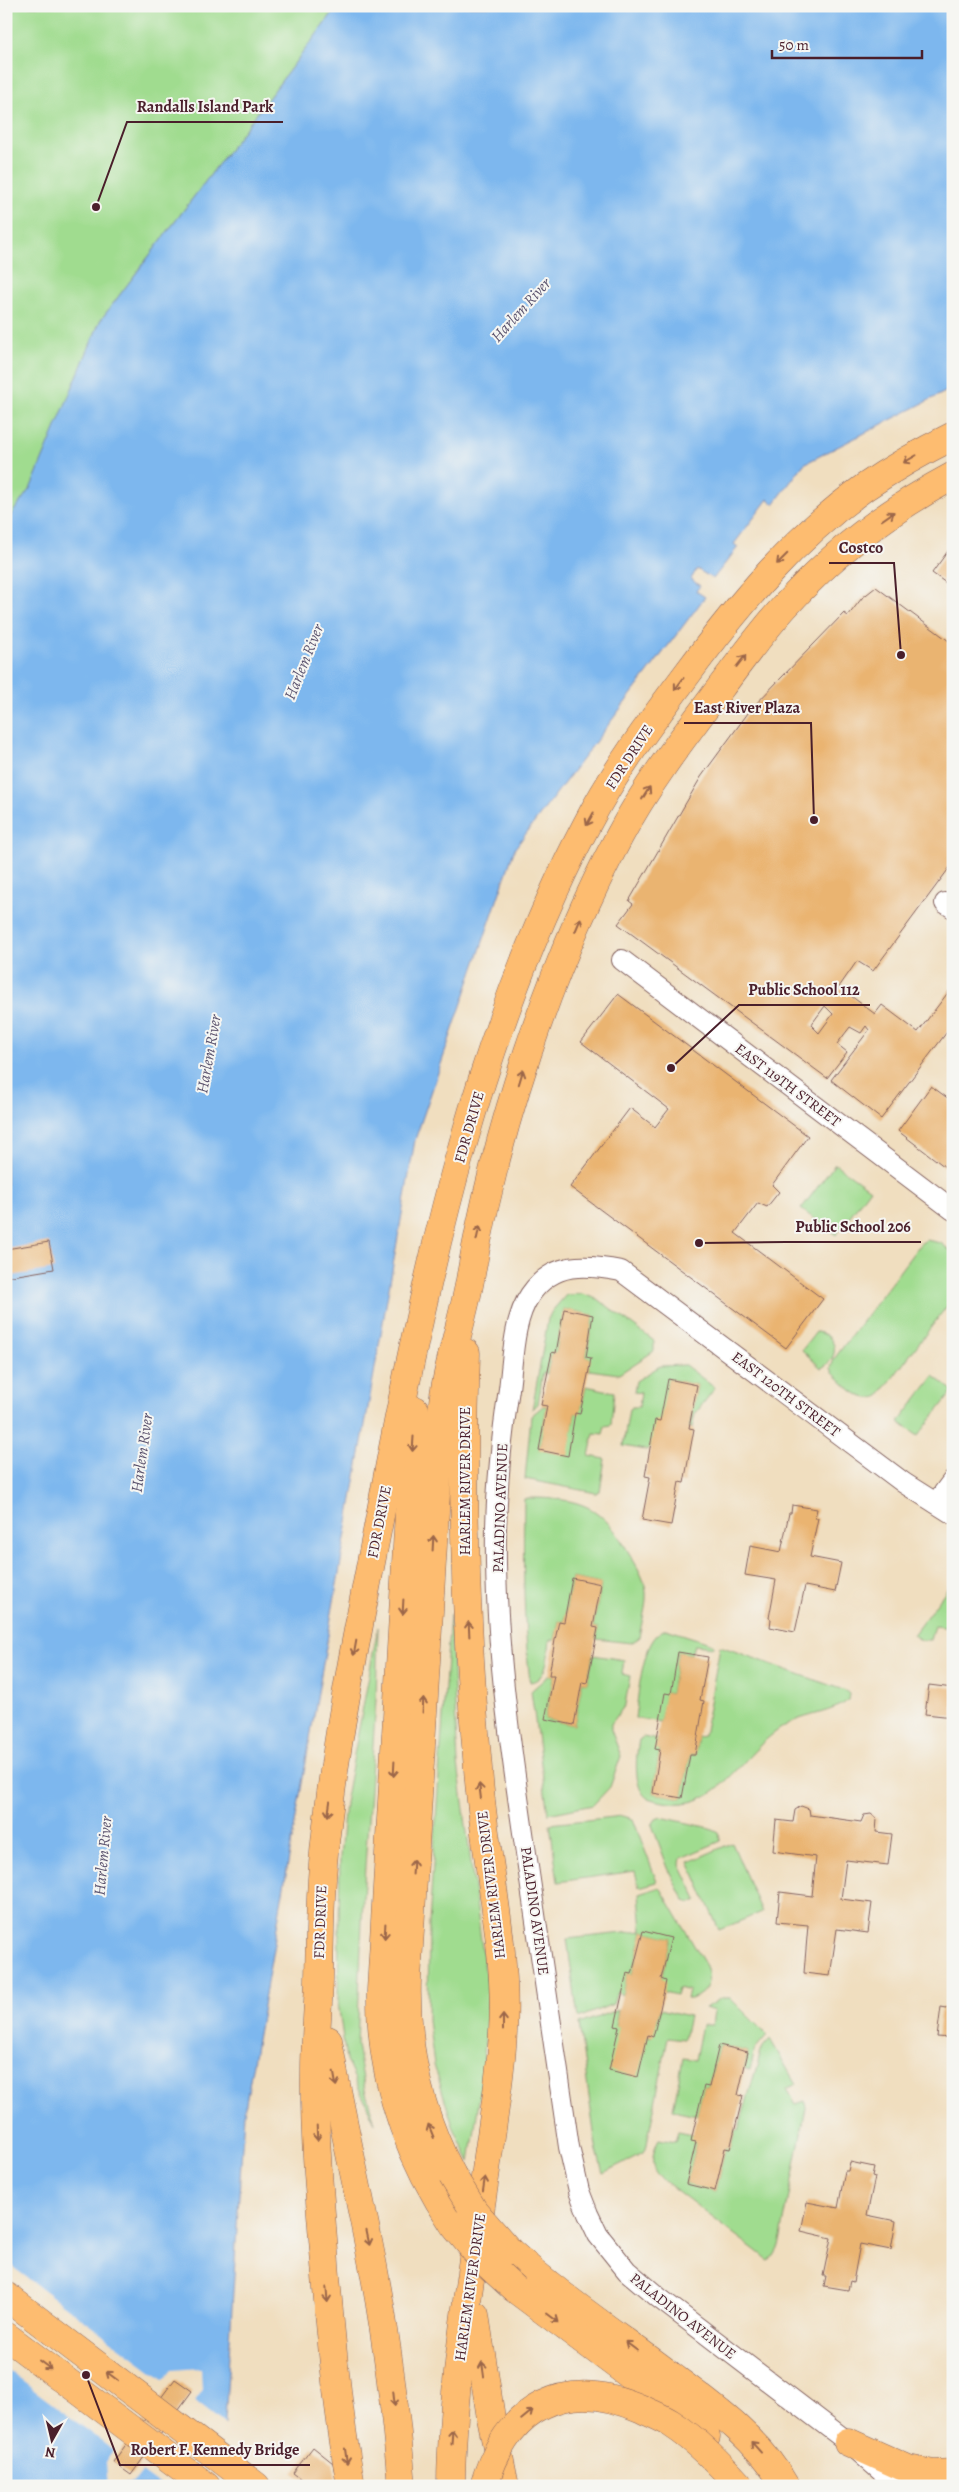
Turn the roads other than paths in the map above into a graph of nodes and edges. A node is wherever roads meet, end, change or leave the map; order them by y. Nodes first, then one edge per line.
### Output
1 (953, 436) edge
2 (953, 476) edge
3 (953, 497) edge
4 (810, 580) junction
5 (622, 960) dead end
6 (953, 1210) edge
7 (621, 1271) joint
8 (469, 1281) junction
9 (422, 1308) junction
10 (953, 1480) edge
11 (936, 1503) junction
12 (953, 1514) edge
13 (319, 1979) junction
14 (470, 2284) junction
15 (6, 2296) edge
16 (6, 2336) edge
17 (848, 2442) junction
18 (234, 2467) junction
19 (953, 2473) edge
20 (206, 2486) edge
21 (256, 2486) edge
22 (267, 2486) edge
23 (351, 2486) edge
24 (402, 2486) edge
25 (451, 2486) edge
26 (484, 2486) edge
27 (505, 2486) edge
28 (740, 2486) edge
29 (749, 2486) edge
30 (785, 2486) edge
31 (898, 2486) edge

1 -> 9 main road, FDR DRIVE
4 -> 2 main road
3 - 4 main road
8 -> 4 main road
5 - 6 street, EAST 119TH STREET
7 - 11 street, EAST 120TH STREET
7 - 17 street, PALADINO AVENUE
14 -> 8 main road, HARLEM RIVER DRIVE
30 -> 8 main road, bridge
9 -> 13 main road, FDR DRIVE
9 -> 29 main road, bridge
10 - 11 street
11 - 12 street, EAST 120TH STREET
13 -> 23 main road
13 -> 24 main road
25 -> 14 main road, HARLEM RIVER DRIVE
27 -> 14 main road
18 -> 15 main road
16 -> 20 main road
17 - 19 main road
17 - 31 street, PALADINO AVENUE
18 - 21 main road
18 - 22 main road
26 -> 28 main road, bridge

